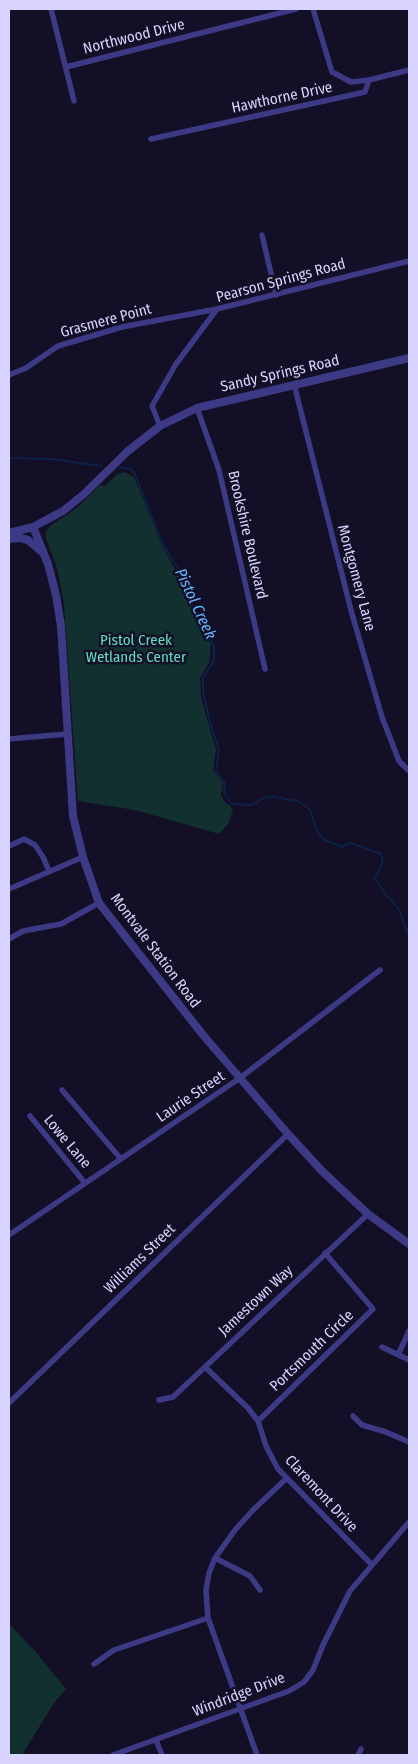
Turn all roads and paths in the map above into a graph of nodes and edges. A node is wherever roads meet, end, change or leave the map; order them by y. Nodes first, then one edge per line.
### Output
1 (51, 9) edge
2 (296, 9) edge
3 (313, 9) edge
4 (66, 67) junction
5 (409, 70) edge
6 (369, 80) junction
7 (74, 101) dead end
8 (151, 139) dead end
9 (262, 235) dead end
10 (409, 261) edge
11 (276, 295) junction
12 (217, 309) junction
13 (409, 358) edge
14 (9, 375) edge
15 (294, 384) junction
16 (196, 408) junction
17 (160, 426) junction
18 (33, 527) junction
19 (9, 533) edge
20 (9, 540) edge
21 (44, 553) junction
22 (265, 669) dead end
23 (67, 734) junction
24 (9, 739) edge
25 (409, 771) edge
26 (9, 846) edge
27 (83, 857) junction
28 (49, 871) junction
29 (9, 889) edge
30 (99, 902) junction
31 (9, 940) edge
32 (380, 970) dead end
33 (240, 1078) junction
34 (62, 1090) dead end
35 (30, 1116) dead end
36 (288, 1134) junction
37 (121, 1158) junction
38 (85, 1183) junction
39 (368, 1214) junction
40 (9, 1235) edge
41 (409, 1244) edge
42 (325, 1253) junction
43 (409, 1331) edge
44 (382, 1347) dead end
45 (398, 1355) junction
46 (409, 1360) edge
47 (205, 1367) junction
48 (159, 1400) dead end
49 (9, 1403) edge
50 (353, 1416) dead end
51 (258, 1421) junction
52 (409, 1442) edge
53 (287, 1478) junction
54 (409, 1522) edge
55 (215, 1558) junction
56 (372, 1564) junction
57 (260, 1590) dead end
58 (208, 1618) junction
59 (94, 1664) dead end
60 (240, 1709) junction
61 (156, 1740) junction
62 (361, 1749) dead end
63 (113, 1755) edge
64 (162, 1755) edge
65 (257, 1755) edge
66 (358, 1755) edge

1 - 4 street, Northwood Drive
2 - 4 street, Northwood Drive
3 - 6 street
4 - 7 street
5 - 6 street, Hawthorne Drive
6 - 8 street, Hawthorne Drive
9 - 11 street
10 - 11 street, Pearson Springs Road
11 - 12 street, Pearson Springs Road
12 - 14 street, Grasmere Point
12 - 17 street, Pearson Springs Road
13 - 15 street, Sandy Springs Road
15 - 16 street, Sandy Springs Road
15 - 25 street, Montgomery Lane
16 - 17 street, Sandy Springs Road
16 - 22 street, Brookshire Boulevard
17 - 18 street
18 - 19 street
18 - 21 street, Montvale Station Road
20 - 21 street
21 - 23 street, Montvale Station Road
23 - 24 street
23 - 27 street, Montvale Station Road
26 - 28 street
27 - 28 street
27 - 30 street, Montvale Station Road
28 - 29 street
30 - 31 street
30 - 33 street, Montvale Station Road
32 - 33 street, Laurie Street
33 - 36 street, Montvale Station Road
33 - 37 street, Laurie Street
34 - 37 street
35 - 38 street, Lowe Lane
36 - 39 street, Montvale Station Road
36 - 49 street, Williams Street
37 - 38 street, Laurie Street
38 - 40 street, Laurie Street
39 - 41 street, Montvale Station Road
39 - 42 street, Jamestown Way
42 - 47 street, Jamestown Way
42 - 51 street, Portsmouth Circle
43 - 45 street
44 - 45 street
45 - 46 street
47 - 48 street, Jamestown Way
47 - 51 street, Claremont Drive
50 - 52 street
51 - 53 street, Claremont Drive
53 - 55 street
53 - 56 street, Claremont Drive
54 - 56 street, Windridge Drive
55 - 57 street
55 - 58 street
56 - 60 street, Windridge Drive
58 - 59 street
58 - 60 street
60 - 61 street, Windridge Drive
60 - 65 street
61 - 63 street, Windridge Drive
61 - 64 street
62 - 66 street

